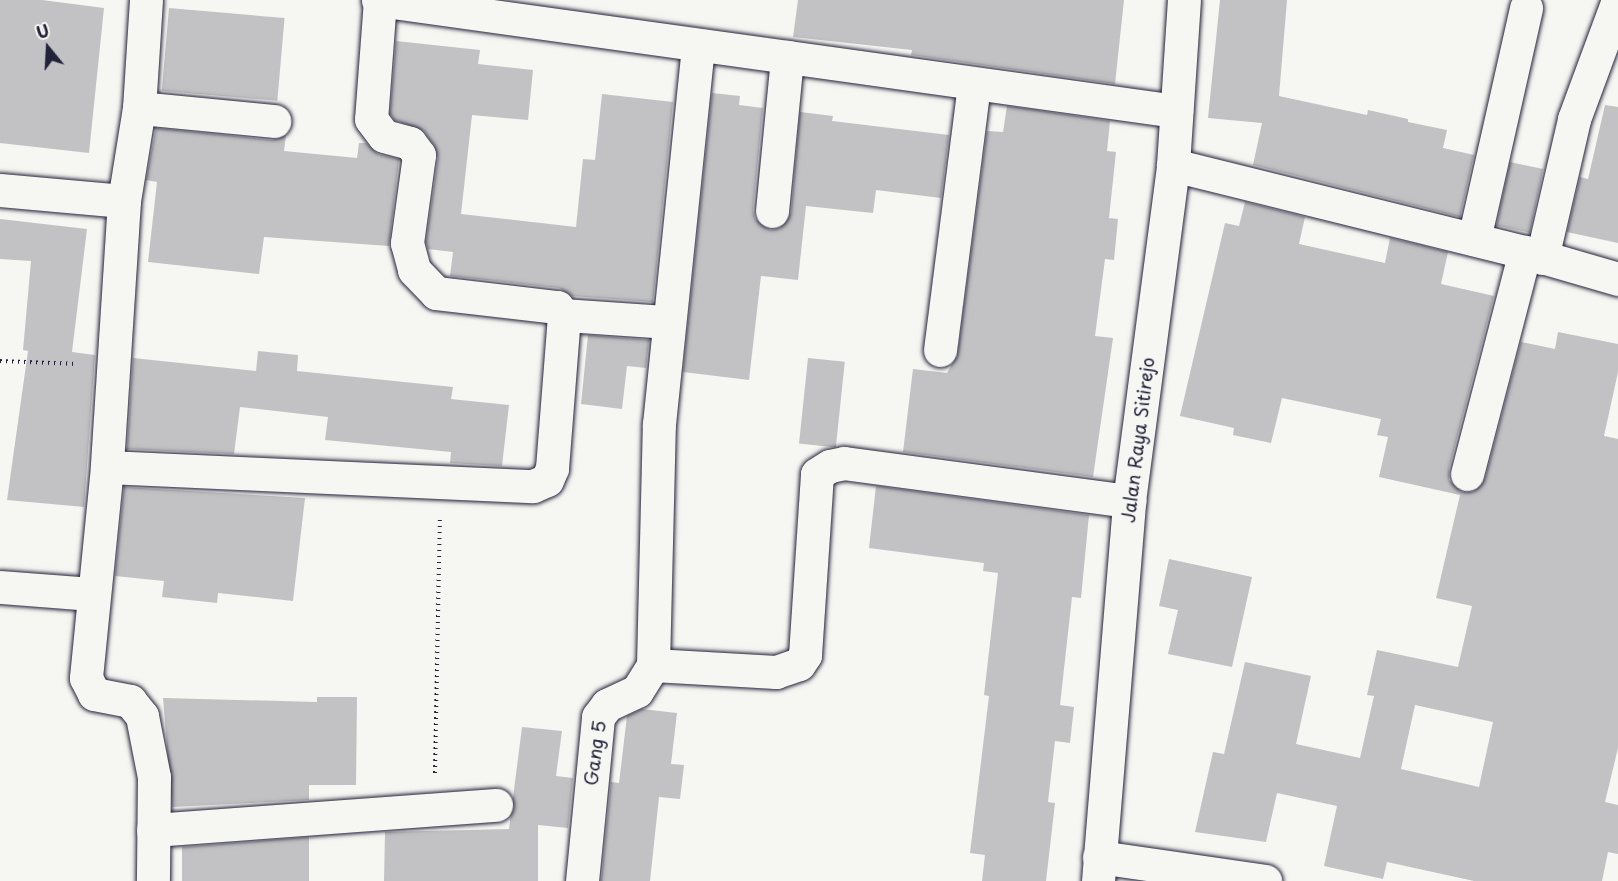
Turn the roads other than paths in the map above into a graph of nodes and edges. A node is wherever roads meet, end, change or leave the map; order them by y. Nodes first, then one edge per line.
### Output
1 (146, 0) edge
2 (379, 0) edge
3 (1184, 0) edge
4 (1618, 0) edge
5 (1526, 8) dead end
6 (698, 45) junction
7 (788, 57) junction
8 (974, 84) junction
9 (139, 108) junction
10 (1176, 111) junction
11 (274, 121) dead end
12 (1173, 165) junction
13 (0, 189) edge
14 (124, 201) junction
15 (772, 212) dead end
16 (1474, 239) junction
17 (1533, 255) junction
18 (1618, 279) edge
19 (564, 315) junction
20 (667, 322) junction
21 (940, 350) dead end
22 (107, 467) junction
23 (1467, 474) dead end
24 (1129, 501) junction
25 (0, 587) edge
26 (92, 594) junction
27 (653, 658) junction
28 (496, 805) dead end
29 (153, 830) junction
30 (1098, 869) edge
31 (153, 881) edge
32 (582, 881) edge
33 (1265, 881) edge

1 - 9 street
2 - 6 street
2 - 19 street
3 - 10 street, Jalan Raya Sitirejo
4 - 17 street
5 - 16 street
6 - 7 street
6 - 20 street
7 - 8 street
7 - 15 street
8 - 10 street
8 - 21 street
9 - 11 street
9 - 14 street
10 - 12 street, Jalan Raya Sitirejo
12 - 16 street
12 - 24 street, Jalan Raya Sitirejo
13 - 14 street
14 - 22 street
16 - 17 street
17 - 18 street
17 - 23 street
19 - 20 street
19 - 22 street
20 - 27 street
22 - 26 street
24 - 27 street
24 - 30 street, Jalan Raya Sitirejo
25 - 26 street
26 - 29 street
27 - 32 street, Gang 5
28 - 29 street
29 - 31 street
30 - 33 street

